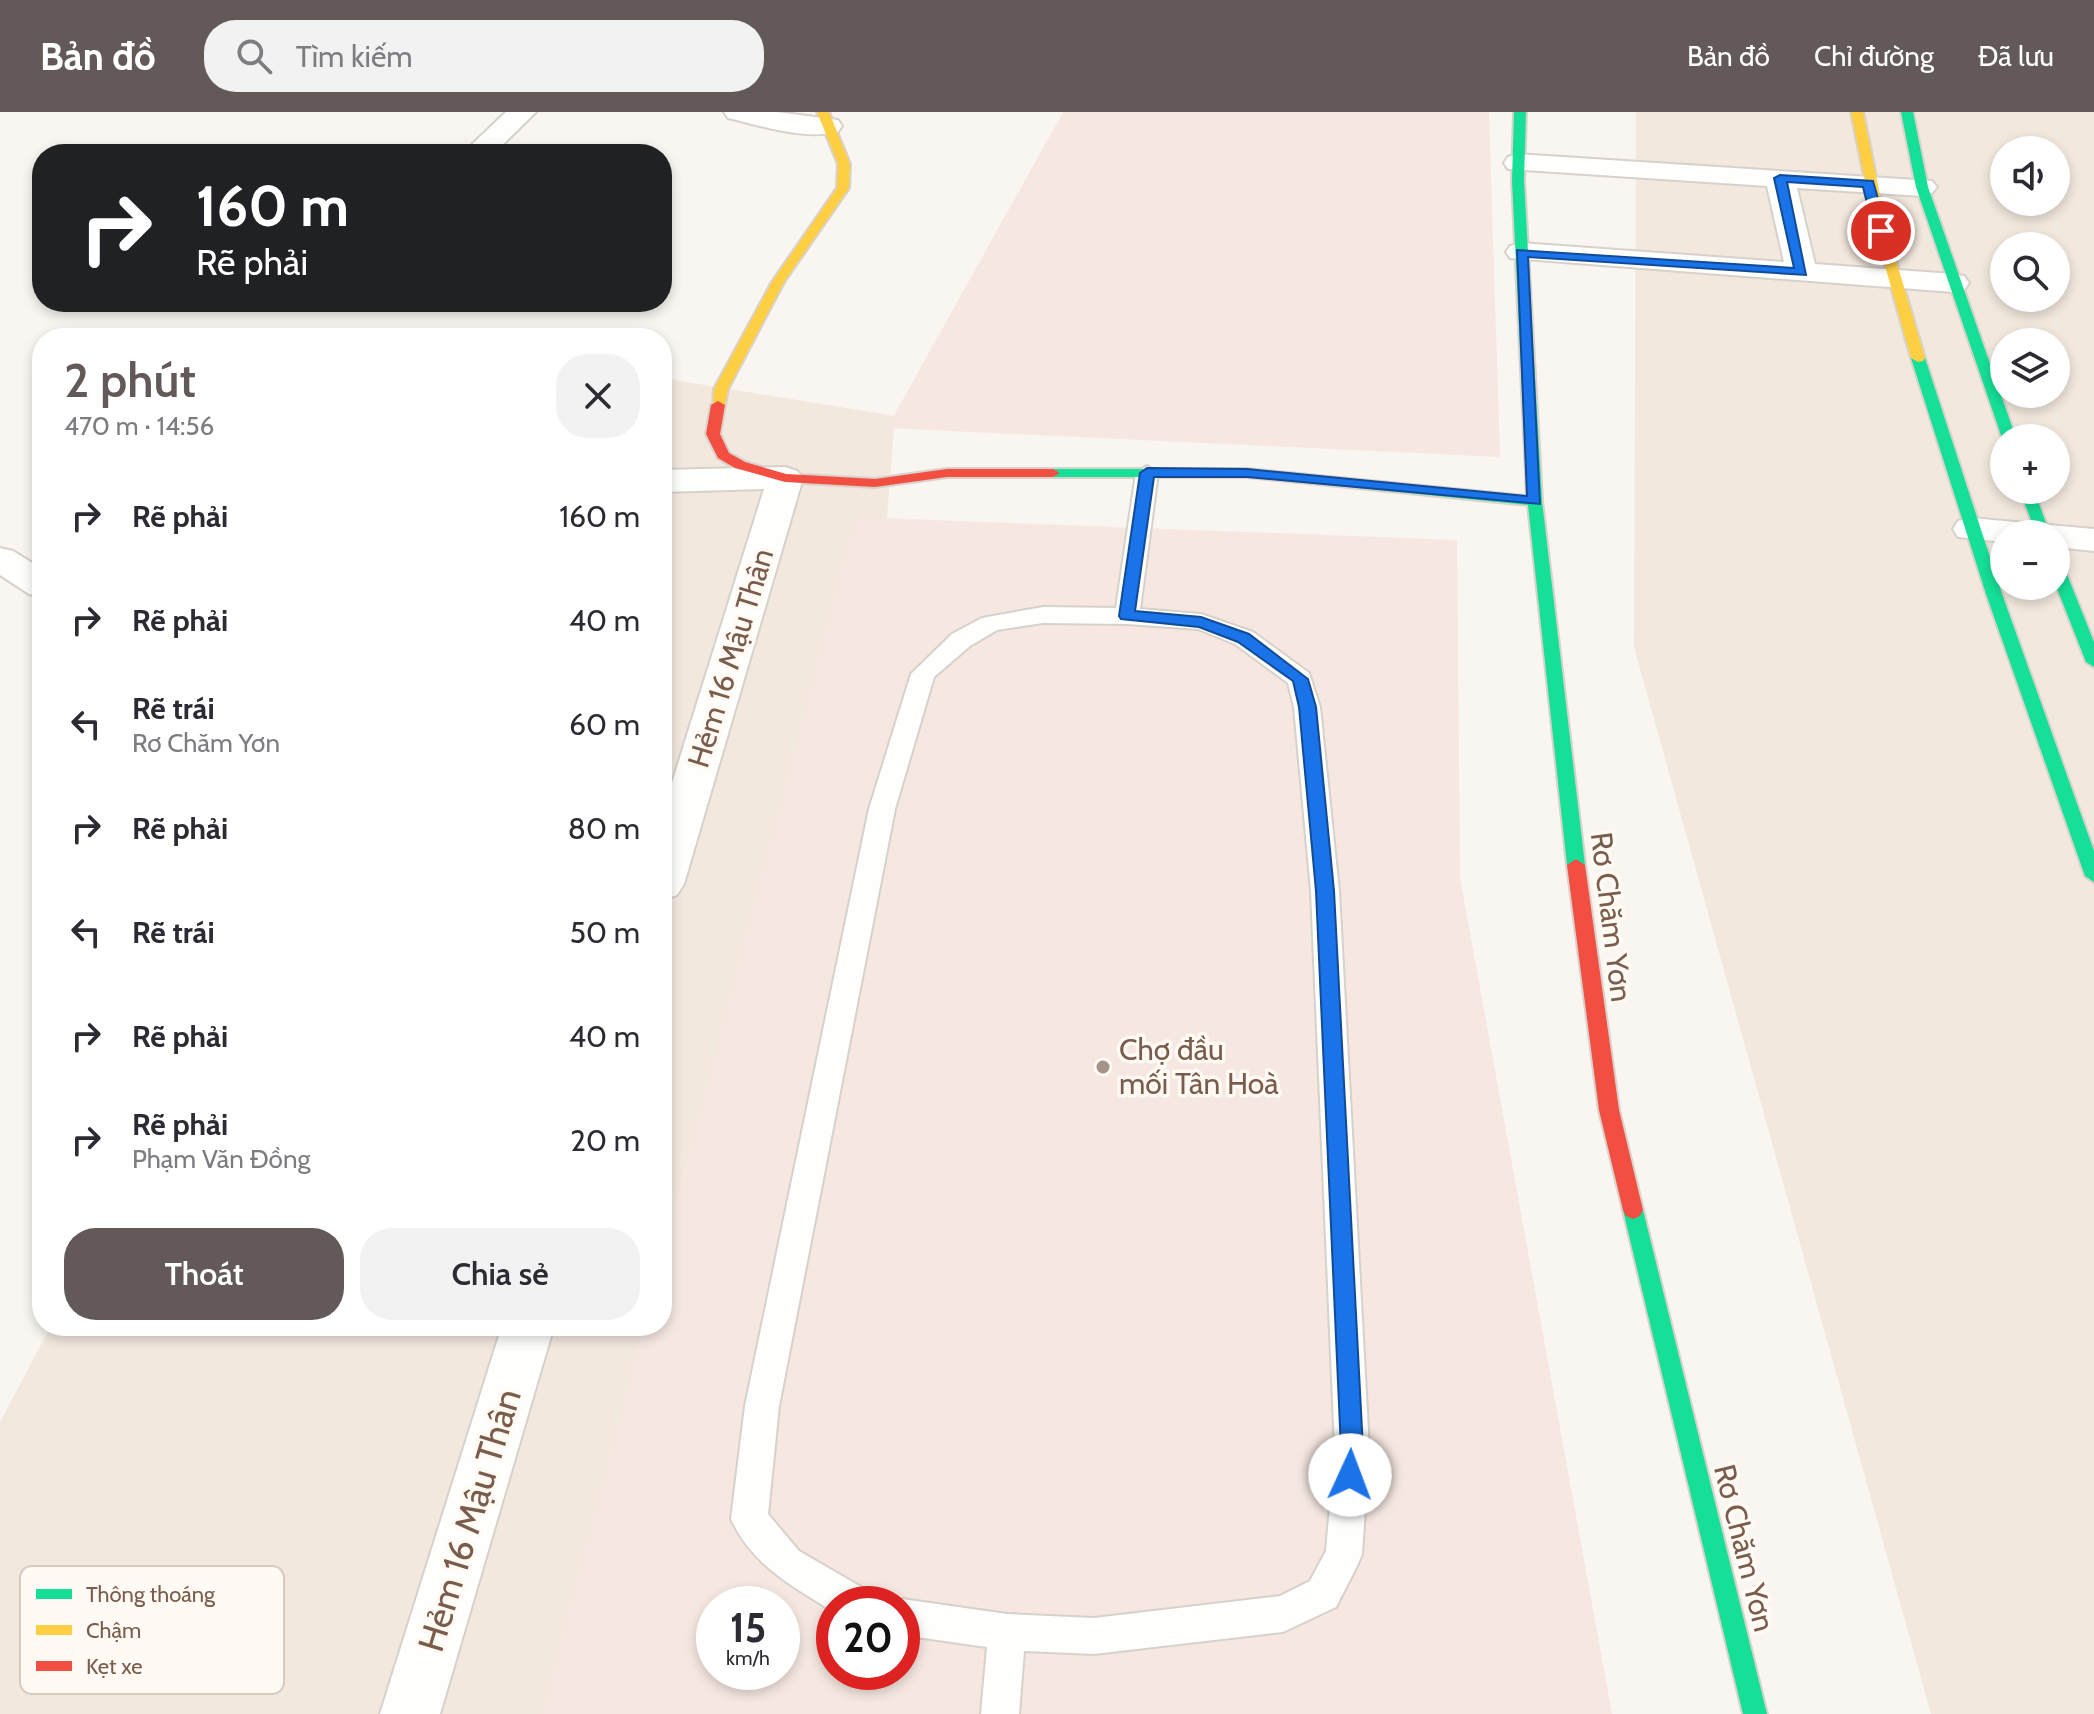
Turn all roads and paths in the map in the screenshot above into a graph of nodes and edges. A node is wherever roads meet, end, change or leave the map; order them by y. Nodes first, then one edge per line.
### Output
1 (522, 112) edge
2 (738, 112) edge
3 (1520, 112) edge
4 (1857, 112) edge
5 (1907, 112) edge
6 (825, 119) edge
7 (487, 144) edge
8 (1518, 163) junction
9 (1780, 178) junction
10 (1869, 184) junction
11 (1922, 187) junction
12 (1521, 252) junction
13 (1802, 272) junction
14 (1892, 279) junction
15 (1953, 283) junction
16 (2004, 424) edge
17 (1147, 473) junction
18 (785, 478) junction
19 (672, 481) edge
20 (1535, 501) junction
21 (1971, 529) junction
22 (1990, 530) edge
23 (2070, 537) edge
24 (2094, 540) edge
25 (0, 559) edge
26 (32, 580) edge
27 (2069, 600) edge
28 (1127, 616) junction
29 (2094, 662) edge
30 (672, 851) edge
31 (2094, 876) edge
32 (525, 1336) edge
33 (825, 1586) edge
34 (920, 1620) edge
35 (1007, 1632) junction
36 (410, 1714) edge
37 (1000, 1714) edge
38 (1755, 1714) edge

1 - 7 street
2 - 6 street
3 - 8 street, Rơ Chăm Yơn
4 - 10 street
5 - 11 street
6 - 18 street
8 - 9 street
8 - 12 street, Rơ Chăm Yơn
9 - 10 street
9 - 13 street
10 - 11 street
10 - 14 street
11 - 15 street
12 - 13 street
12 - 20 street, Rơ Chăm Yơn
13 - 14 street
14 - 15 street
14 - 21 street
15 - 16 street
17 - 18 street
17 - 20 street
17 - 28 lane
18 - 19 street
18 - 30 street, Hẻm 16 Mậu Thân
20 - 38 street, Rơ Chăm Yơn
21 - 22 street
21 - 31 street
23 - 24 street
25 - 26 street
27 - 29 street
28 - 33 lane
28 - 35 lane
32 - 36 street, Hẻm 16 Mậu Thân
34 - 35 lane
35 - 37 lane

